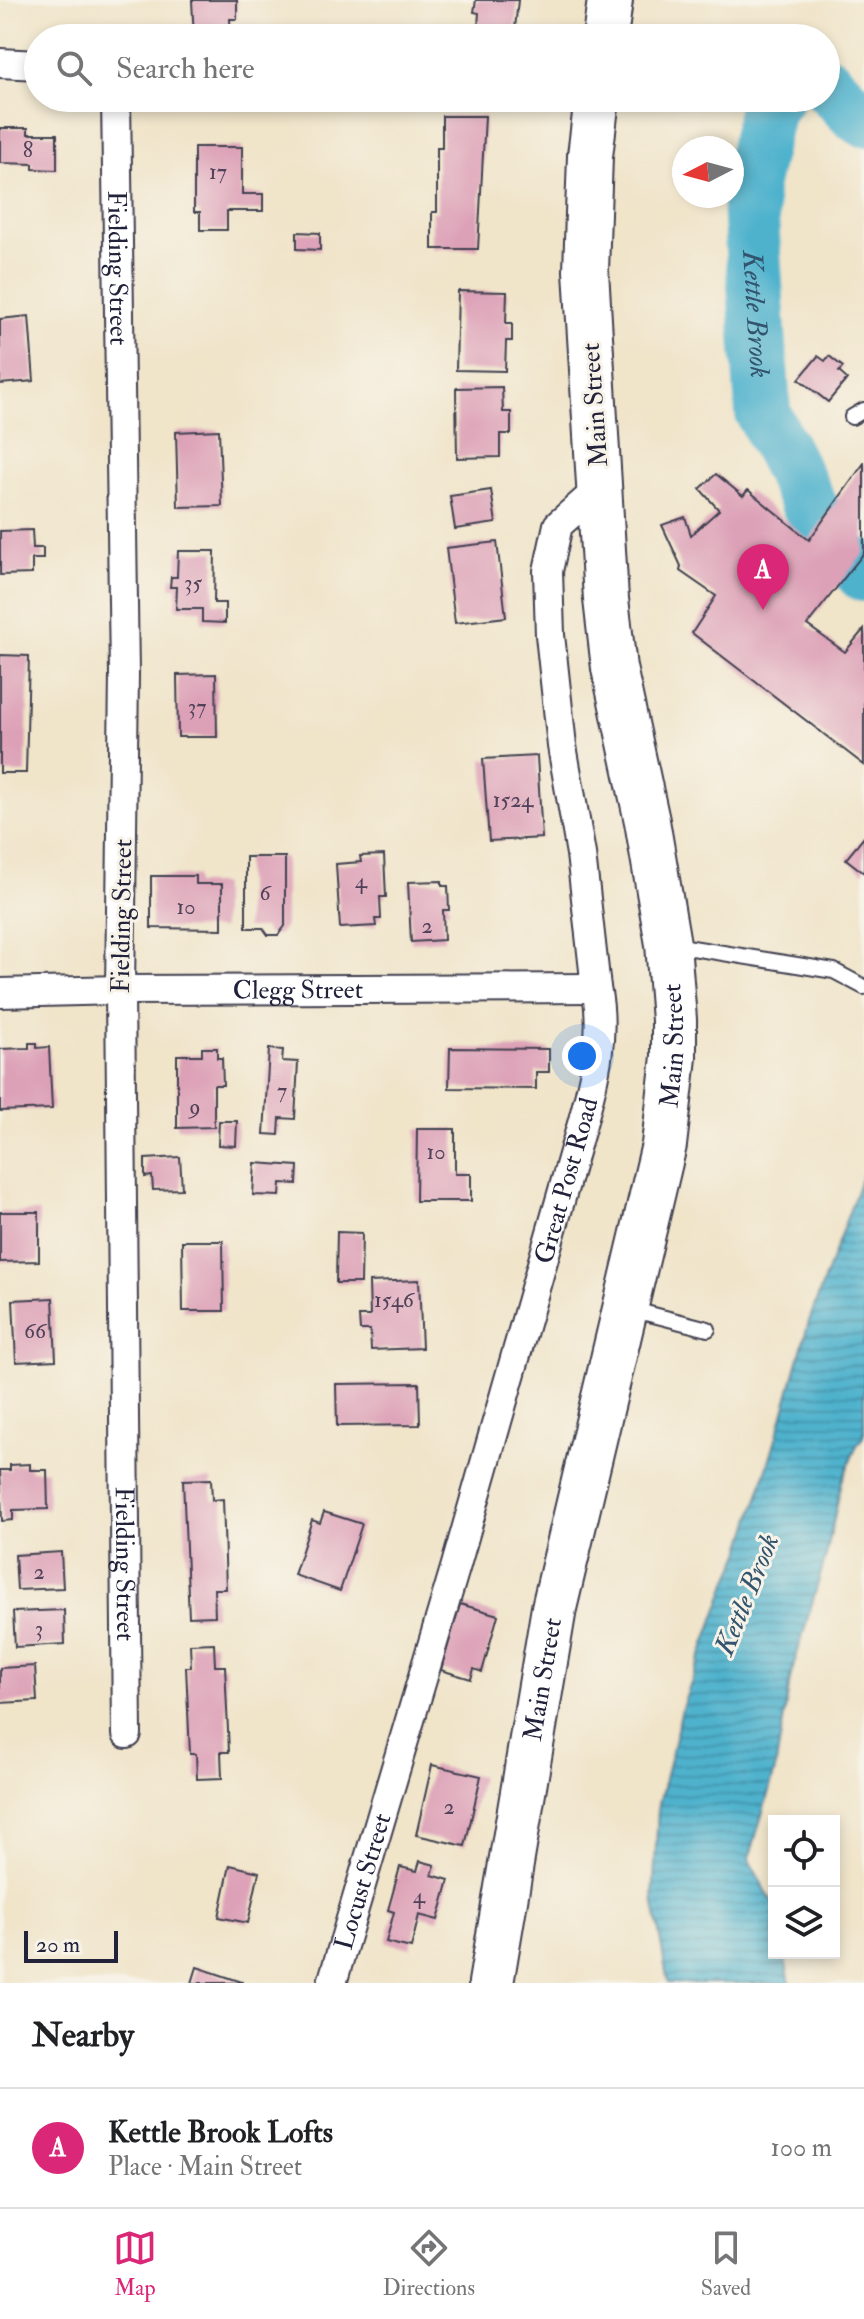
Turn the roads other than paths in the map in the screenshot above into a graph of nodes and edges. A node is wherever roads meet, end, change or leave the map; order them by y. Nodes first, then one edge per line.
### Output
1 (610, 0) edge
2 (607, 24) edge
3 (0, 63) edge
4 (24, 64) edge
5 (116, 112) edge
6 (595, 112) edge
7 (599, 489) junction
8 (668, 944) junction
9 (864, 987) edge
10 (596, 988) junction
11 (120, 990) junction
12 (0, 993) edge
13 (625, 1308) junction
14 (708, 1329) dead end
15 (127, 1734) dead end
16 (393, 1778) joint
17 (332, 1983) edge
18 (491, 1983) edge

1 - 2 highway
3 - 4 street
5 - 11 street, Fielding Street
6 - 7 highway, Main Street
7 - 8 highway, Main Street
7 - 10 street, Great Post Road
8 - 9 lane
8 - 13 highway, Main Street
10 - 11 street, Clegg Street
10 - 16 street, Great Post Road
11 - 12 street, Clegg Street
11 - 15 street, Fielding Street
13 - 14 lane
13 - 18 highway, Main Street
16 - 17 street, Locust Street

